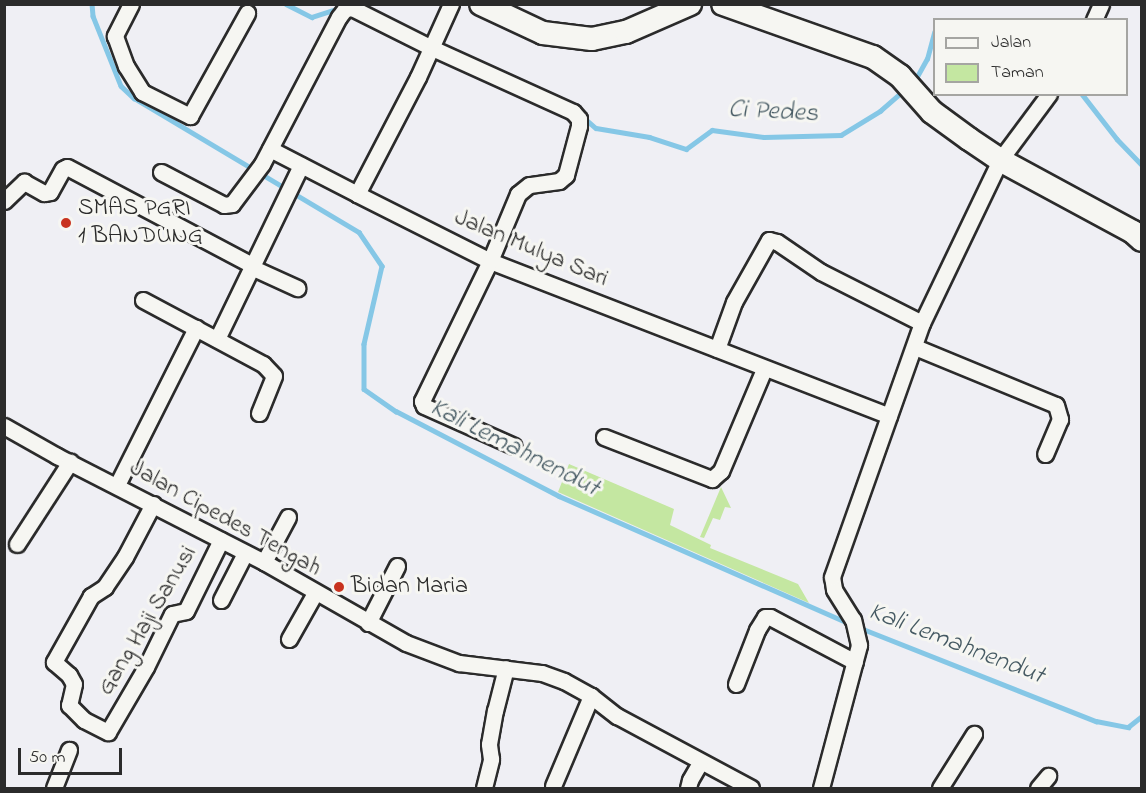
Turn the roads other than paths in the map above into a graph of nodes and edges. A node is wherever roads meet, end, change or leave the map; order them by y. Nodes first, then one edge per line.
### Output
1 (131, 4) edge
2 (451, 4) edge
3 (481, 4) edge
4 (690, 4) edge
5 (723, 4) edge
6 (1101, 4) edge
7 (248, 13) dead end
8 (1095, 18) edge
9 (432, 48) junction
10 (1048, 96) edge
11 (270, 149) junction
12 (1000, 160) junction
13 (301, 165) junction
14 (161, 172) dead end
15 (357, 194) junction
16 (4, 201) edge
17 (1139, 235) edge
18 (490, 261) junction
19 (252, 266) junction
20 (297, 288) dead end
21 (143, 300) dead end
22 (922, 323) junction
23 (195, 328) junction
24 (217, 339) junction
25 (915, 347) junction
26 (717, 349) junction
27 (764, 369) junction
28 (259, 413) dead end
29 (889, 416) junction
30 (4, 426) edge
31 (604, 437) dead end
32 (514, 446) dead end
33 (1045, 454) dead end
34 (70, 462) junction
35 (117, 485) junction
36 (153, 504) junction
37 (288, 517) dead end
38 (221, 540) junction
39 (17, 544) dead end
40 (245, 553) junction
41 (264, 562) junction
42 (397, 566) dead end
43 (315, 593) junction
44 (221, 600) dead end
45 (368, 623) junction
46 (289, 639) dead end
47 (855, 662) junction
48 (506, 668) junction
49 (735, 684) dead end
50 (591, 696) junction
51 (974, 734) dead end
52 (69, 750) dead end
53 (700, 763) junction
54 (1048, 776) dead end
55 (553, 786) dead end
56 (744, 787) edge
57 (54, 789) edge
58 (484, 789) edge
59 (688, 789) edge
60 (821, 789) edge
61 (940, 789) edge
62 (1038, 789) edge

1 - 7 street
2 - 9 street
3 - 4 street
5 - 12 street
6 - 8 street
9 - 11 street
9 - 15 street
9 - 18 street
10 - 12 street
11 - 13 street, Jalan Mulya Sari
11 - 14 street
12 - 17 street
12 - 22 street
13 - 15 street, Jalan Mulya Sari
13 - 19 street
15 - 18 street, Jalan Mulya Sari
16 - 19 street
18 - 26 street, Jalan Mulya Sari
18 - 32 street
19 - 20 street
19 - 24 street
21 - 23 street
22 - 25 street
22 - 26 street
23 - 24 street
23 - 35 street
24 - 28 street
25 - 29 street
25 - 33 street
26 - 27 street, Jalan Mulya Sari
27 - 29 street, Jalan Mulya Sari
27 - 31 street
29 - 47 street
30 - 34 street, Jalan Cipedes Tengah
34 - 35 street, Jalan Cipedes Tengah
34 - 39 street
35 - 36 street, Jalan Cipedes Tengah
36 - 38 street, Jalan Cipedes Tengah
36 - 38 street, Gang Haji Sanusi
37 - 41 street
38 - 40 street, Jalan Cipedes Tengah
40 - 41 street, Jalan Cipedes Tengah
40 - 44 street
41 - 43 street, Jalan Cipedes Tengah
42 - 45 street
43 - 45 street, Jalan Cipedes Tengah
43 - 46 street
45 - 48 street, Jalan Cipedes Tengah
47 - 49 street
47 - 60 street
48 - 50 street, Jalan Cipedes Tengah
48 - 58 street
50 - 53 street, Jalan Cipedes Tengah
50 - 55 street
51 - 61 street
52 - 57 street
53 - 56 street, Jalan Cipedes Tengah
53 - 59 street
54 - 62 street

